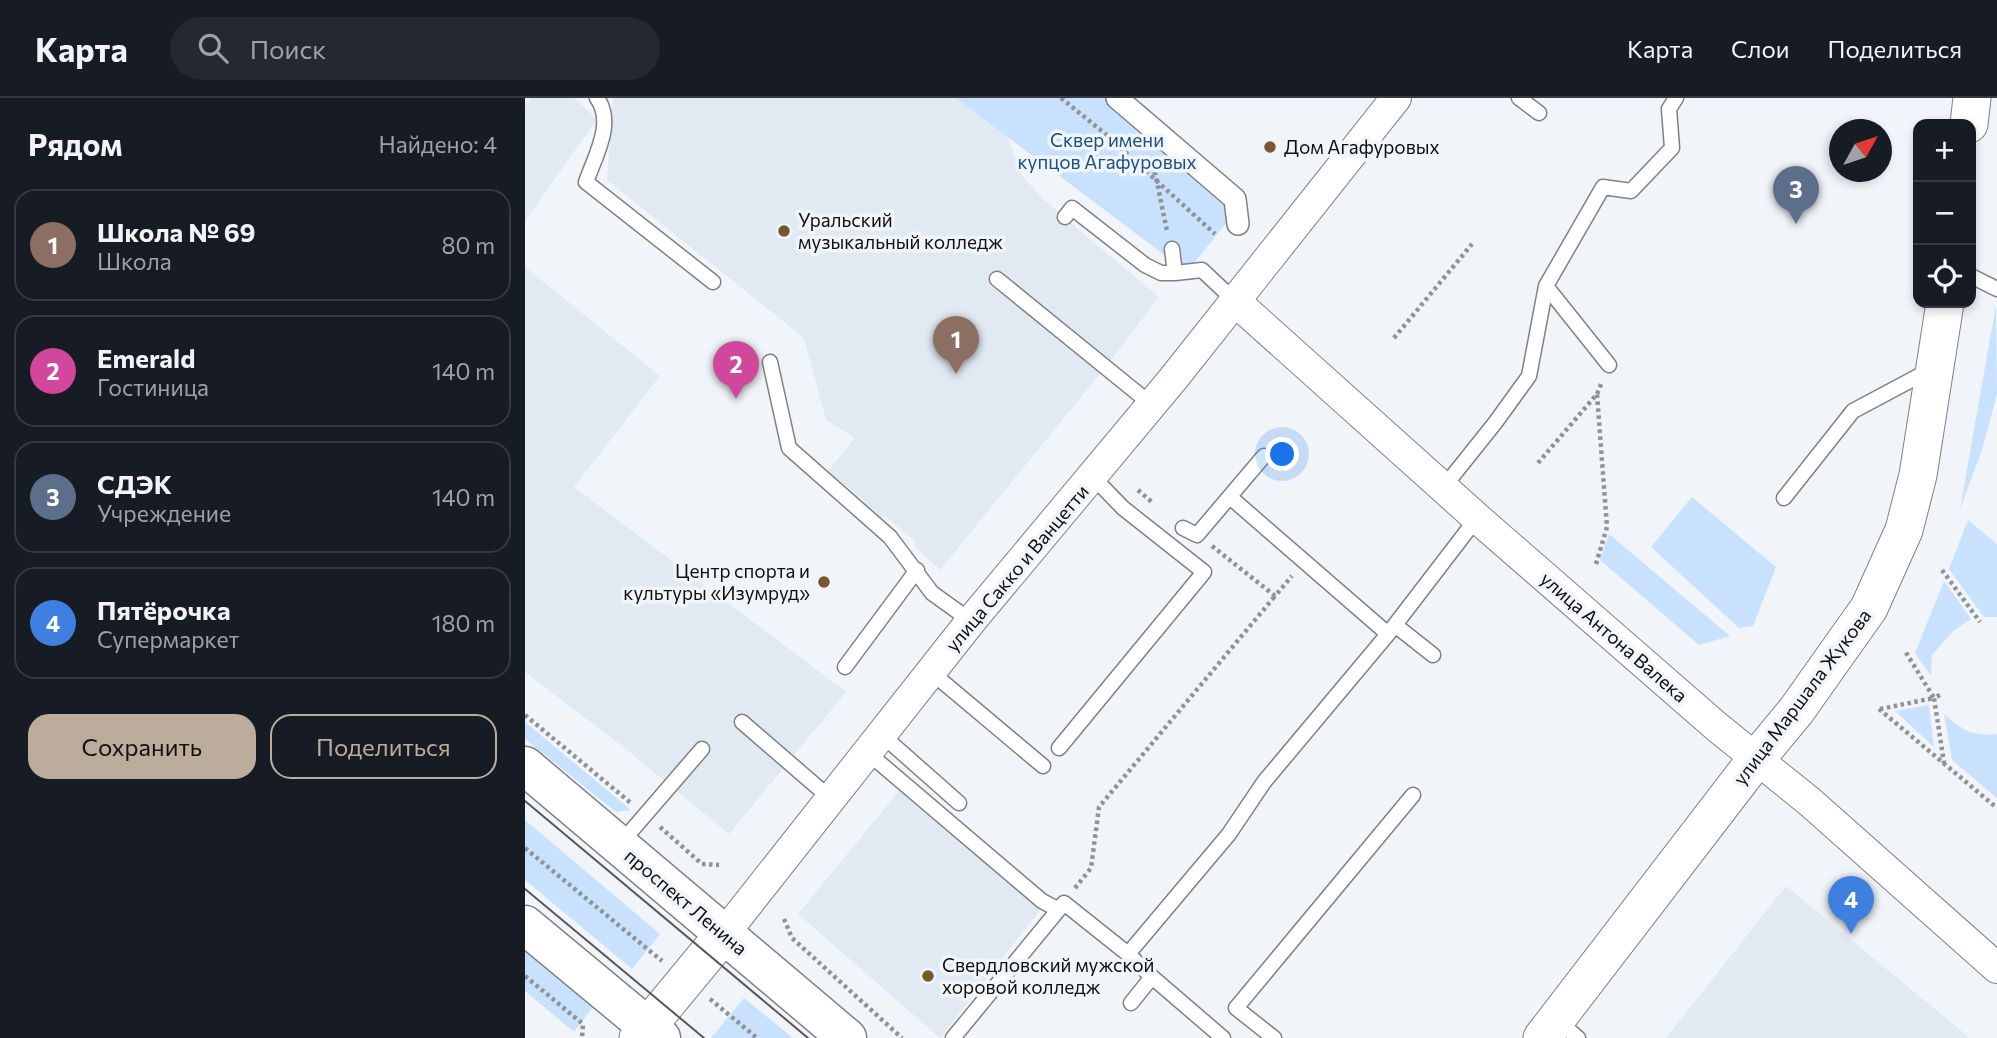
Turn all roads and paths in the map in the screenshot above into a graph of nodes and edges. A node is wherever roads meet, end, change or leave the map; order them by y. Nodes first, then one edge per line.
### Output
1 (597, 98) edge
2 (1061, 98) edge
3 (1117, 98) edge
4 (1396, 98) edge
5 (1519, 98) edge
6 (1676, 98) edge
7 (1972, 98) edge
8 (1539, 113) dead end
9 (1970, 119) edge
10 (1146, 122) junction
11 (1155, 181) junction
12 (1065, 217) dead end
13 (1238, 224) dead end
14 (1221, 239) dead end
15 (1472, 244) dead end
16 (1172, 249) joint
17 (1175, 273) junction
18 (1976, 278) edge
19 (997, 279) dead end
20 (713, 282) dead end
21 (1546, 286) junction
22 (1997, 289) edge
23 (1235, 301) junction
24 (1944, 308) edge
25 (1394, 338) dead end
26 (770, 362) dead end
27 (1609, 365) dead end
28 (1935, 367) junction
29 (1152, 405) junction
30 (1264, 456) dead end
31 (1538, 463) dead end
32 (1093, 477) junction
33 (1443, 488) junction
34 (1138, 490) dead end
35 (1230, 497) junction
36 (1784, 498) dead end
37 (1149, 499) dead end
38 (1477, 519) junction
39 (1183, 528) dead end
40 (1197, 535) junction
41 (1596, 564) dead end
42 (1298, 569) dead end
43 (917, 570) junction
44 (1942, 570) dead end
45 (1275, 596) junction
46 (971, 621) junction
47 (1980, 622) dead end
48 (1391, 629) junction
49 (1905, 651) dead end
50 (1433, 655) dead end
51 (845, 667) dead end
52 (931, 672) junction
53 (1940, 695) dead end
54 (1934, 698) junction
55 (525, 715) edge
56 (742, 722) dead end
57 (875, 744) junction
58 (1059, 748) dead end
59 (702, 750) dead end
60 (1757, 758) junction
61 (1944, 763) junction
62 (525, 766) edge
63 (1043, 766) dead end
64 (1413, 795) dead end
65 (830, 798) junction
66 (960, 803) dead end
67 (1997, 808) edge
68 (645, 814) junction
69 (619, 845) junction
70 (525, 848) edge
71 (719, 865) dead end
72 (1060, 906) junction
73 (784, 919) dead end
74 (525, 925) edge
75 (724, 934) junction
76 (1128, 954) junction
77 (1997, 968) edge
78 (525, 976) edge
79 (1152, 977) junction
80 (686, 979) junction
81 (1131, 1003) dead end
82 (1559, 1032) edge
83 (648, 1034) edge
84 (582, 1038) edge
85 (757, 1038) edge
86 (847, 1038) edge
87 (902, 1038) edge
88 (953, 1038) edge
89 (1223, 1038) edge
90 (1274, 1038) edge

1 - 20 lane
2 - 11 path
3 - 10 street
4 - 23 street, улица Сакко и Ванцетти
5 - 8 lane
6 - 21 lane
7 - 9 street
10 - 11 path
10 - 13 street
11 - 14 path
11 - 16 path
12 - 17 lane
15 - 25 path
16 - 17 lane
17 - 23 lane
18 - 22 lane
19 - 29 lane
21 - 27 lane
21 - 33 lane
23 - 29 street, улица Сакко и Ванцетти
23 - 33 street, улица Антона Валека
24 - 28 street, улица Маршала Жукова
26 - 43 lane
28 - 36 lane
28 - 60 street, улица Маршала Жукова
29 - 32 street, улица Сакко и Ванцетти
30 - 35 lane
31 - 41 path
32 - 46 street, улица Сакко и Ванцетти
32 - 58 lane
33 - 38 street, улица Антона Валека
34 - 37 path
35 - 40 lane
35 - 48 lane
38 - 48 lane
38 - 60 street, улица Антона Валека
39 - 40 lane
40 - 45 path
42 - 45 path
43 - 46 lane
43 - 51 lane
44 - 47 path
45 - 72 path
46 - 52 street, улица Сакко и Ванцетти
48 - 50 lane
48 - 76 lane
49 - 54 path
52 - 57 street, улица Сакко и Ванцетти
52 - 63 lane
53 - 54 path
54 - 61 path
54 - 61 path
55 - 68 path
56 - 65 lane
57 - 65 street, улица Сакко и Ванцетти
57 - 66 lane
57 - 72 lane
59 - 68 lane
60 - 77 street, улица Антона Валека
60 - 82 street, улица Маршала Жукова
61 - 67 path
62 - 69 main road, проспект Ленина
64 - 90 lane
65 - 75 street, улица Сакко и Ванцетти
68 - 69 lane
68 - 71 path
69 - 75 main road, проспект Ленина
70 - 80 path
72 - 76 lane
72 - 88 lane
73 - 87 path
74 - 83 main road
75 - 80 street, улица Сакко и Ванцетти
75 - 86 main road, проспект Ленина
76 - 79 lane
78 - 84 path
79 - 81 lane
79 - 89 lane
80 - 83 street, улица Сакко и Ванцетти
80 - 85 path

